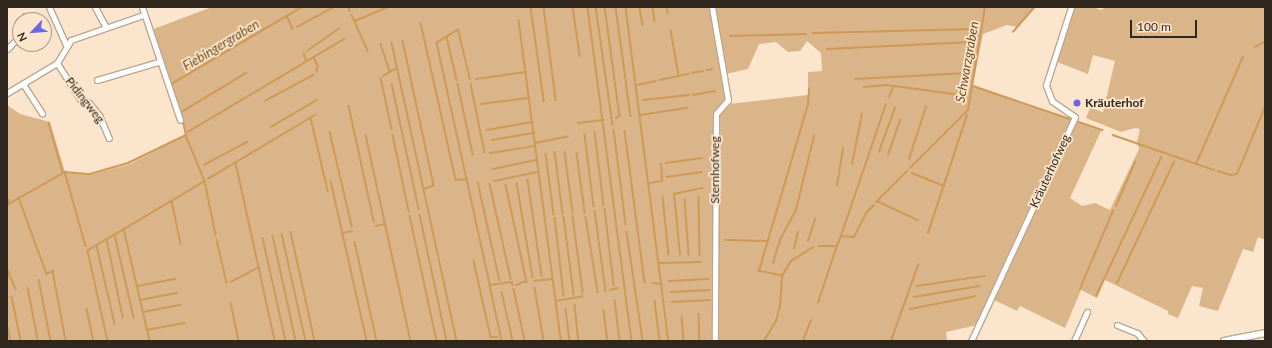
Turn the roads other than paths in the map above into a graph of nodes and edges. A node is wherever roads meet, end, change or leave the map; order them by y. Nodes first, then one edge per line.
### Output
1 (49, 7) edge
2 (96, 7) edge
3 (712, 7) edge
4 (1071, 7) edge
5 (144, 8) edge
6 (143, 15) junction
7 (105, 26) junction
8 (66, 45) junction
9 (158, 62) junction
10 (58, 63) junction
11 (97, 80) dead end
12 (23, 84) junction
13 (7, 93) edge
14 (42, 113) dead end
15 (180, 120) dead end
16 (109, 138) dead end
17 (1087, 312) dead end
18 (1117, 324) dead end
19 (1265, 333) edge
20 (715, 341) edge
21 (971, 341) edge
22 (1074, 341) edge
23 (1144, 341) edge
24 (1224, 341) edge

1 - 8 street
2 - 7 street
3 - 20 street, Sternhofweg
4 - 21 street, Kräuterhofweg
5 - 6 street
6 - 7 street
6 - 9 street
7 - 8 street
8 - 10 street
9 - 11 street
9 - 15 street
10 - 12 street
10 - 16 street, Pidingweg
12 - 13 street
12 - 14 street
17 - 22 street
18 - 23 street
19 - 24 street

